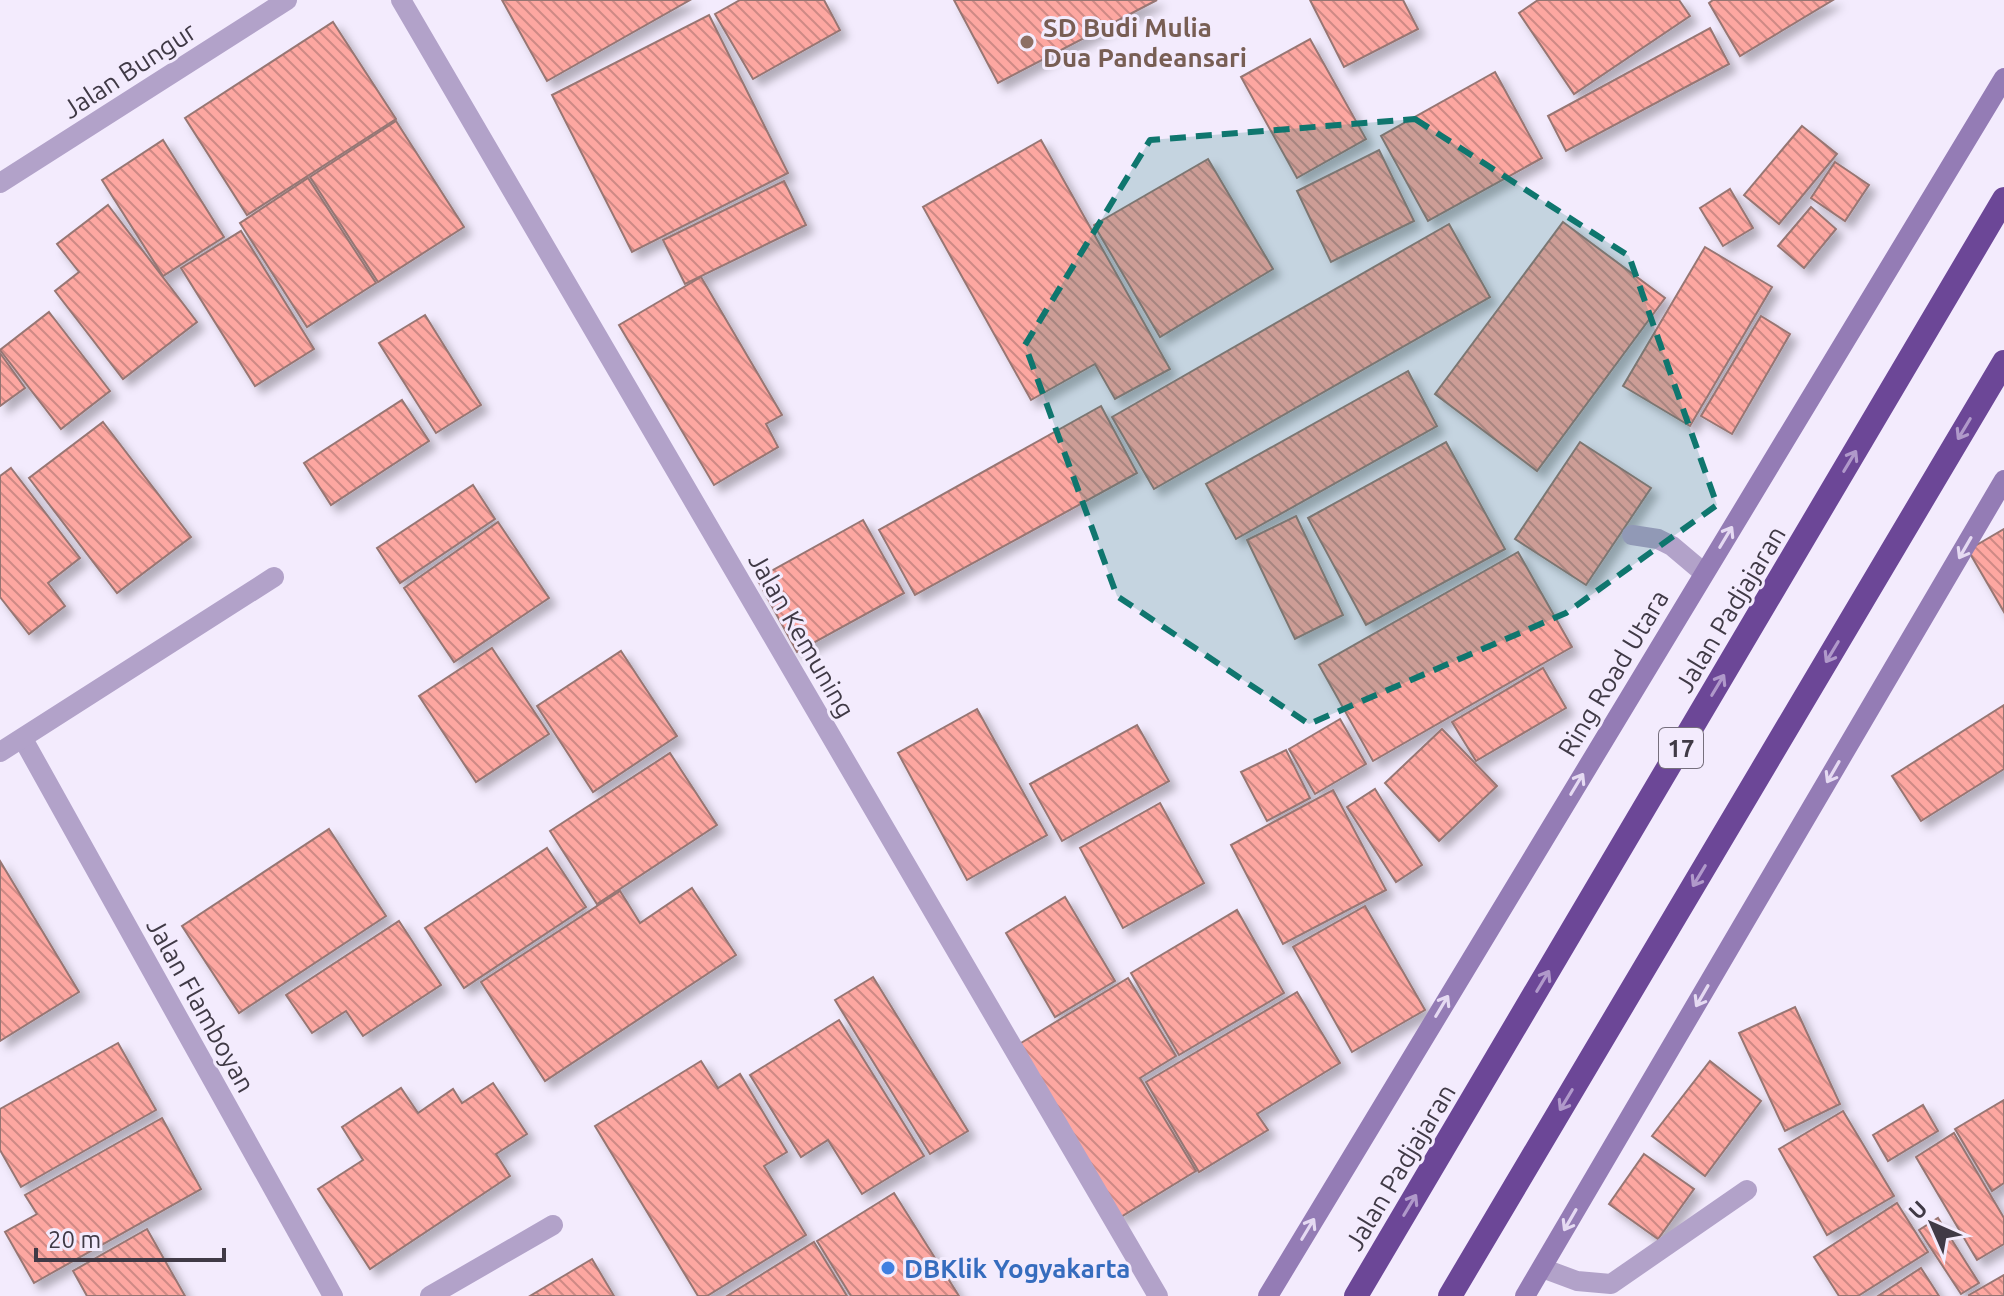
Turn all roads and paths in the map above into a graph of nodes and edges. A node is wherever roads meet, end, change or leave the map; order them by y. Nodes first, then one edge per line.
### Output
1 (287, 0) edge
2 (401, 0) edge
3 (2004, 78) edge
4 (0, 183) edge
5 (2004, 199) edge
6 (2004, 362) edge
7 (2004, 480) edge
8 (1632, 535) dead end
9 (1704, 573) junction
10 (274, 577) dead end
11 (23, 739) junction
12 (0, 752) edge
13 (1747, 1190) dead end
14 (553, 1225) dead end
15 (1542, 1268) junction
16 (333, 1296) edge
17 (430, 1296) edge
18 (1158, 1296) edge
19 (1268, 1296) edge
20 (1356, 1296) edge
21 (1450, 1296) edge
22 (1525, 1296) edge

1 - 4 street, Jalan Bungur
2 - 18 street, Jalan Kemuning
9 -> 3 street, Ring Road Utara
20 -> 5 highway, Jalan Padjajaran / 17
6 -> 21 highway
7 -> 15 street
8 - 9 street
19 -> 9 street, Ring Road Utara
10 - 11 street
11 - 12 street
11 - 16 street, Jalan Flamboyan
13 - 15 street
14 - 17 street
15 - 22 street

